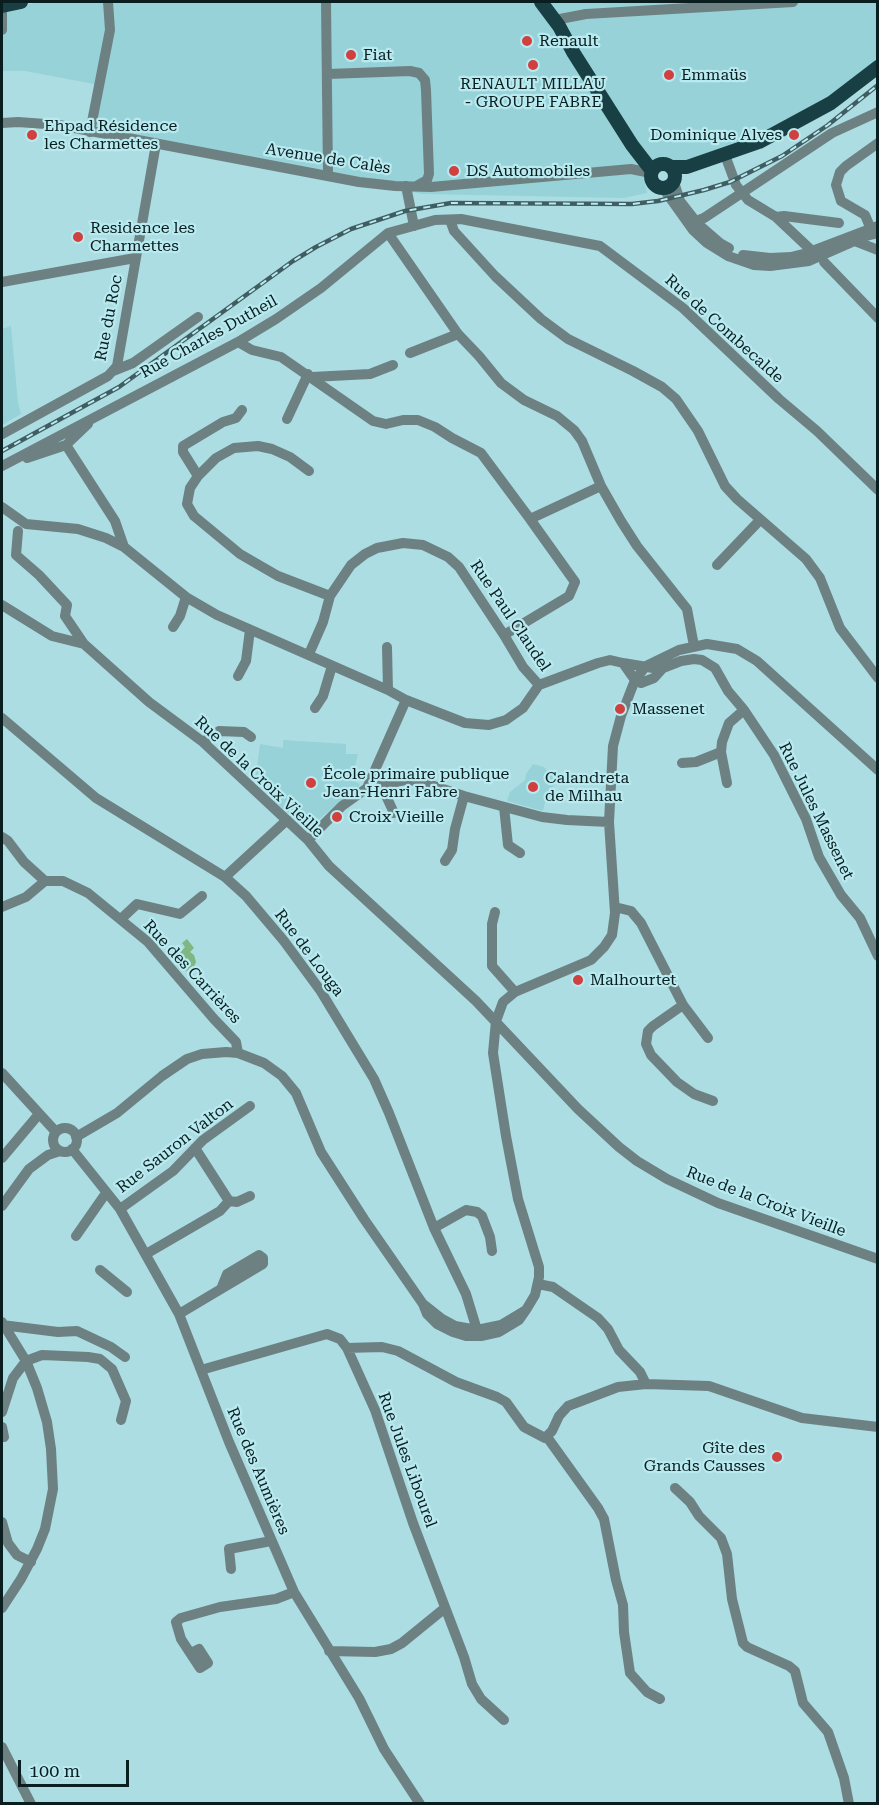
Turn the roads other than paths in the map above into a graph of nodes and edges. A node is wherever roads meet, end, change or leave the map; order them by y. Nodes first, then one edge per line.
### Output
1 (21, 2) edge
2 (108, 2) edge
3 (326, 2) edge
4 (541, 2) edge
5 (548, 2) edge
6 (793, 2) edge
7 (2, 6) edge
8 (2, 11) edge
9 (561, 19) junction
10 (2, 30) edge
11 (878, 67) edge
12 (328, 74) junction
13 (592, 83) junction
14 (878, 112) edge
15 (2, 123) edge
16 (90, 132) junction
17 (878, 143) edge
18 (156, 144) junction
19 (725, 155) junction
20 (667, 173) junction
21 (328, 176) junction
22 (418, 185) junction
23 (406, 186) junction
24 (742, 193) junction
25 (776, 217) junction
26 (450, 220) junction
27 (696, 221) junction
28 (839, 223) dead end
29 (414, 226) junction
30 (875, 229) edge
31 (388, 233) junction
32 (855, 241) junction
33 (811, 250) dead end
34 (878, 250) edge
35 (135, 258) junction
36 (824, 262) dead end
37 (2, 282) edge
38 (198, 317) dead end
39 (878, 318) edge
40 (458, 334) junction
41 (238, 342) junction
42 (410, 353) dead end
43 (393, 365) dead end
44 (113, 371) junction
45 (310, 376) junction
46 (242, 410) dead end
47 (96, 415) junction
48 (286, 419) dead end
49 (2, 434) edge
50 (66, 445) junction
51 (2, 466) edge
52 (309, 471) dead end
53 (198, 476) junction
54 (601, 486) junction
55 (878, 490) edge
56 (2, 507) edge
57 (530, 519) junction
58 (760, 520) junction
59 (18, 531) dead end
60 (124, 547) junction
61 (717, 565) dead end
62 (330, 596) junction
63 (186, 597) junction
64 (2, 605) edge
65 (173, 627) dead end
66 (250, 630) junction
67 (504, 635) junction
68 (84, 644) junction
69 (694, 646) junction
70 (387, 647) dead end
71 (309, 654) junction
72 (623, 663) junction
73 (656, 665) junction
74 (332, 666) junction
75 (238, 676) dead end
76 (878, 678) edge
77 (638, 681) junction
78 (539, 685) junction
79 (388, 690) junction
80 (406, 700) junction
81 (315, 708) dead end
82 (744, 710) junction
83 (2, 718) edge
84 (251, 737) dead end
85 (203, 742) junction
86 (721, 752) junction
87 (682, 763) dead end
88 (878, 770) edge
89 (727, 783) dead end
90 (381, 785) junction
91 (368, 788) junction
92 (464, 796) junction
93 (504, 807) junction
94 (394, 813) dead end
95 (287, 820) junction
96 (609, 822) junction
97 (2, 837) edge
98 (308, 840) junction
99 (520, 853) dead end
100 (445, 861) dead end
101 (225, 877) junction
102 (45, 881) junction
103 (202, 896) dead end
104 (2, 907) edge
105 (615, 907) junction
106 (495, 912) dead end
107 (121, 919) junction
108 (878, 956) edge
109 (515, 992) junction
110 (683, 1005) junction
111 (498, 1013) junction
112 (708, 1038) dead end
113 (493, 1040) junction
114 (516, 1044) junction
115 (238, 1053) junction
116 (2, 1075) edge
117 (713, 1101) dead end
118 (250, 1106) dead end
119 (39, 1114) junction
120 (73, 1134) junction
121 (55, 1135) junction
122 (195, 1148) junction
123 (72, 1149) junction
124 (60, 1151) junction
125 (2, 1158) edge
126 (29, 1170) junction
127 (106, 1193) junction
128 (250, 1196) dead end
129 (229, 1201) junction
130 (2, 1206) edge
131 (120, 1209) junction
132 (434, 1228) junction
133 (76, 1236) dead end
134 (492, 1251) dead end
135 (146, 1254) junction
136 (878, 1259) edge
137 (100, 1270) dead end
138 (538, 1284) junction
139 (221, 1289) dead end
140 (127, 1292) dead end
141 (423, 1304) junction
142 (468, 1306) junction
143 (526, 1310) junction
144 (179, 1314) junction
145 (2, 1324) edge
146 (455, 1326) junction
147 (477, 1330) junction
148 (347, 1348) junction
149 (125, 1357) dead end
150 (26, 1361) junction
151 (201, 1370) junction
152 (646, 1384) junction
153 (2, 1412) edge
154 (121, 1420) dead end
155 (878, 1427) edge
156 (547, 1437) junction
157 (675, 1488) dead end
158 (2, 1522) edge
159 (271, 1541) junction
160 (31, 1562) junction
161 (231, 1569) dead end
162 (294, 1592) junction
163 (2, 1608) edge
164 (445, 1608) junction
165 (329, 1651) junction
166 (190, 1653) dead end
167 (660, 1699) dead end
168 (504, 1720) dead end
169 (2, 1747) edge
170 (7, 1770) edge
171 (31, 1803) edge
172 (420, 1803) edge
173 (849, 1803) edge

1 - 7 main road
2 - 16 street
3 - 12 street
4 - 13 main road
5 - 9 main road
6 - 9 street
8 - 10 street
9 - 13 street
9 - 20 main road
11 - 19 main road
12 - 21 street
12 - 22 street
13 - 20 main road
14 - 24 street
15 - 16 street, Avenue de Calès
16 - 18 street, Avenue de Calès
17 - 30 street
18 - 21 street, Avenue de Calès
18 - 35 street, Rue du Roc
19 - 20 main road
19 - 24 street
20 - 22 street, Avenue de Calès
20 - 27 street
20 - 32 street
21 - 23 street, Avenue de Calès
22 - 23 street, Avenue de Calès
23 - 29 street
24 - 25 street
24 - 27 street
25 - 28 street
25 - 33 street
26 - 29 street, Rue de Combecalde
26 - 55 street, Rue de Combecalde
26 - 58 street
27 - 30 street
29 - 31 street, Rue de Combecalde
30 - 32 street
31 - 40 street
31 - 41 street, Rue Charles Dutheil
32 - 34 street
35 - 37 street
35 - 44 street, Rue du Roc
36 - 39 street
38 - 44 street
40 - 42 street
40 - 54 street
41 - 45 street
41 - 47 street, Rue Charles Dutheil
43 - 45 street
44 - 49 street, Rue du Roc
45 - 48 street
45 - 57 street
46 - 53 street
47 - 50 street, Rue Charles Dutheil
47 - 51 street, Rue Charles Dutheil
50 - 51 street, Rue Charles Dutheil
50 - 60 street
52 - 53 street
53 - 62 street
54 - 57 street
54 - 69 street
56 - 60 street
57 - 67 street
58 - 61 street
58 - 76 street
59 - 68 street
60 - 63 street
62 - 67 street, Rue Paul Claudel
62 - 71 street, Rue Paul Claudel
63 - 65 street
63 - 66 street
64 - 68 street, Rue de la Croix Vieille
66 - 71 street
66 - 75 street
67 - 78 street, Rue Paul Claudel
68 - 85 street, Rue de la Croix Vieille
69 - 73 street
69 - 88 street
70 - 79 street
71 - 74 street
72 - 73 street
72 - 77 street
72 - 78 street
73 - 77 street
73 - 77 street, Rue Jules Massenet
73 - 82 street, Rue Jules Massenet
74 - 79 street
74 - 81 street
77 - 96 street
78 - 80 street
79 - 80 street
80 - 91 street
82 - 86 street
82 - 108 street, Rue Jules Massenet
83 - 101 street, Rue de Louga
84 - 85 street
85 - 95 street, Rue de la Croix Vieille
86 - 87 street
86 - 89 street
90 - 91 street
90 - 92 street
90 - 94 street
91 - 98 street
92 - 93 street
92 - 100 street
93 - 96 street
93 - 99 street
95 - 98 street, Rue de la Croix Vieille
95 - 101 street
96 - 105 street
97 - 102 street
98 - 111 street, Rue de la Croix Vieille
101 - 132 street, Rue de Louga
102 - 104 street
102 - 107 street, Rue des Carrières
103 - 107 street
105 - 109 street
105 - 110 street
106 - 109 street
107 - 115 street, Rue des Carrières
109 - 111 street
110 - 112 street
110 - 117 street
111 - 113 street
111 - 114 street, Rue de la Croix Vieille
113 - 114 street
113 - 138 street
114 - 136 street, Rue de la Croix Vieille
115 - 120 street
115 - 141 street
116 - 119 street
118 - 122 street, Rue Sauron Valton
119 - 121 street
119 - 125 street
120 - 121 street
120 - 123 street
121 - 124 street
121 - 126 street
122 - 129 street
122 - 131 street, Rue Sauron Valton
123 - 124 street
123 - 127 street, Rue des Aumières
124 - 126 street
126 - 130 street
127 - 131 street, Rue des Aumières
127 - 133 street
128 - 129 street
129 - 135 street
131 - 135 street, Rue des Aumières
132 - 134 street
132 - 142 street, Rue de Louga
135 - 144 street, Rue des Aumières
137 - 140 street
138 - 143 street
138 - 152 street
139 - 144 street
141 - 143 street
141 - 146 street
142 - 146 street
142 - 147 street, Rue de Louga
143 - 147 street
144 - 151 street, Rue des Aumières
145 - 149 street
145 - 150 street
146 - 147 street
148 - 151 street
148 - 156 street
148 - 164 street, Rue Jules Libourel
150 - 153 street
150 - 154 street
150 - 160 street
151 - 159 street, Rue des Aumières
152 - 155 street
152 - 156 street
156 - 167 street
157 - 173 street
158 - 160 street
159 - 161 street
159 - 162 street, Rue des Aumières
160 - 163 street
162 - 165 street, Rue des Aumières
162 - 166 street
164 - 165 street
164 - 168 street, Rue Jules Libourel
165 - 172 street, Rue des Aumières
169 - 170 street
170 - 171 street

